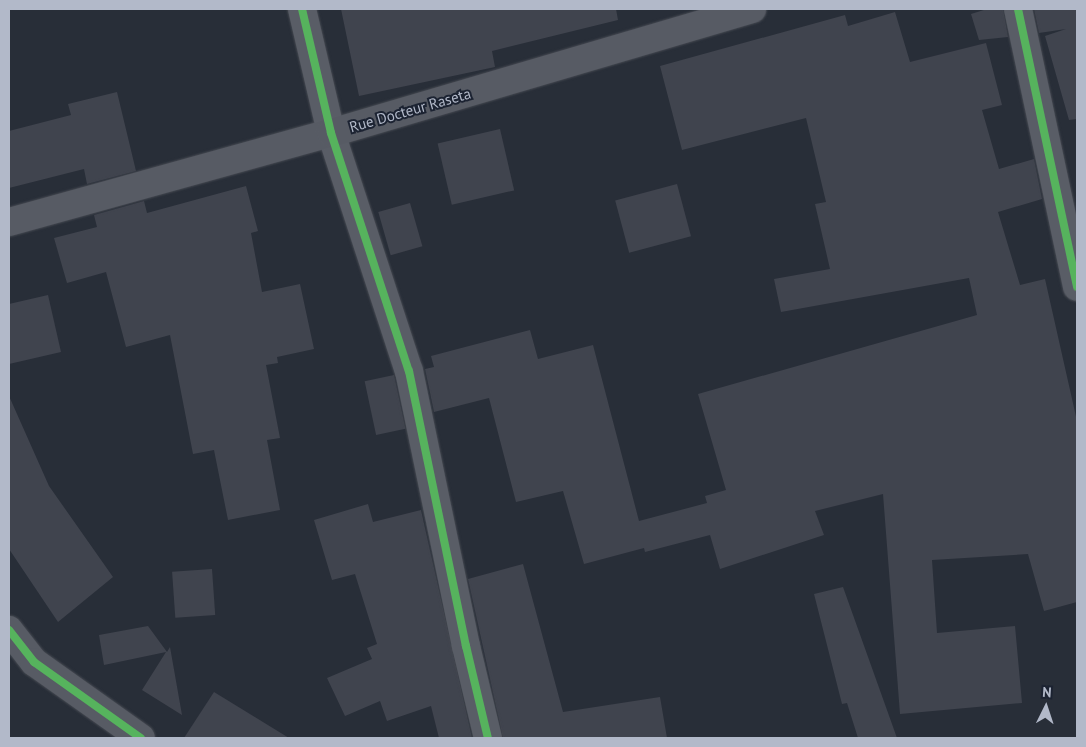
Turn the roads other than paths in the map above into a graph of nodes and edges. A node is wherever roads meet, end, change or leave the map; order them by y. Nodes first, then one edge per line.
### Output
1 (302, 9) edge
2 (752, 9) edge
3 (1018, 9) edge
4 (331, 133) junction
5 (9, 222) edge
6 (1077, 287) edge
7 (9, 630) edge
8 (141, 738) edge
9 (488, 738) edge

1 - 4 street
2 - 4 main road, Rue Docteur Raseta
3 - 6 street
4 - 5 main road, Rue Docteur Raseta
4 - 9 street
7 - 8 main road

